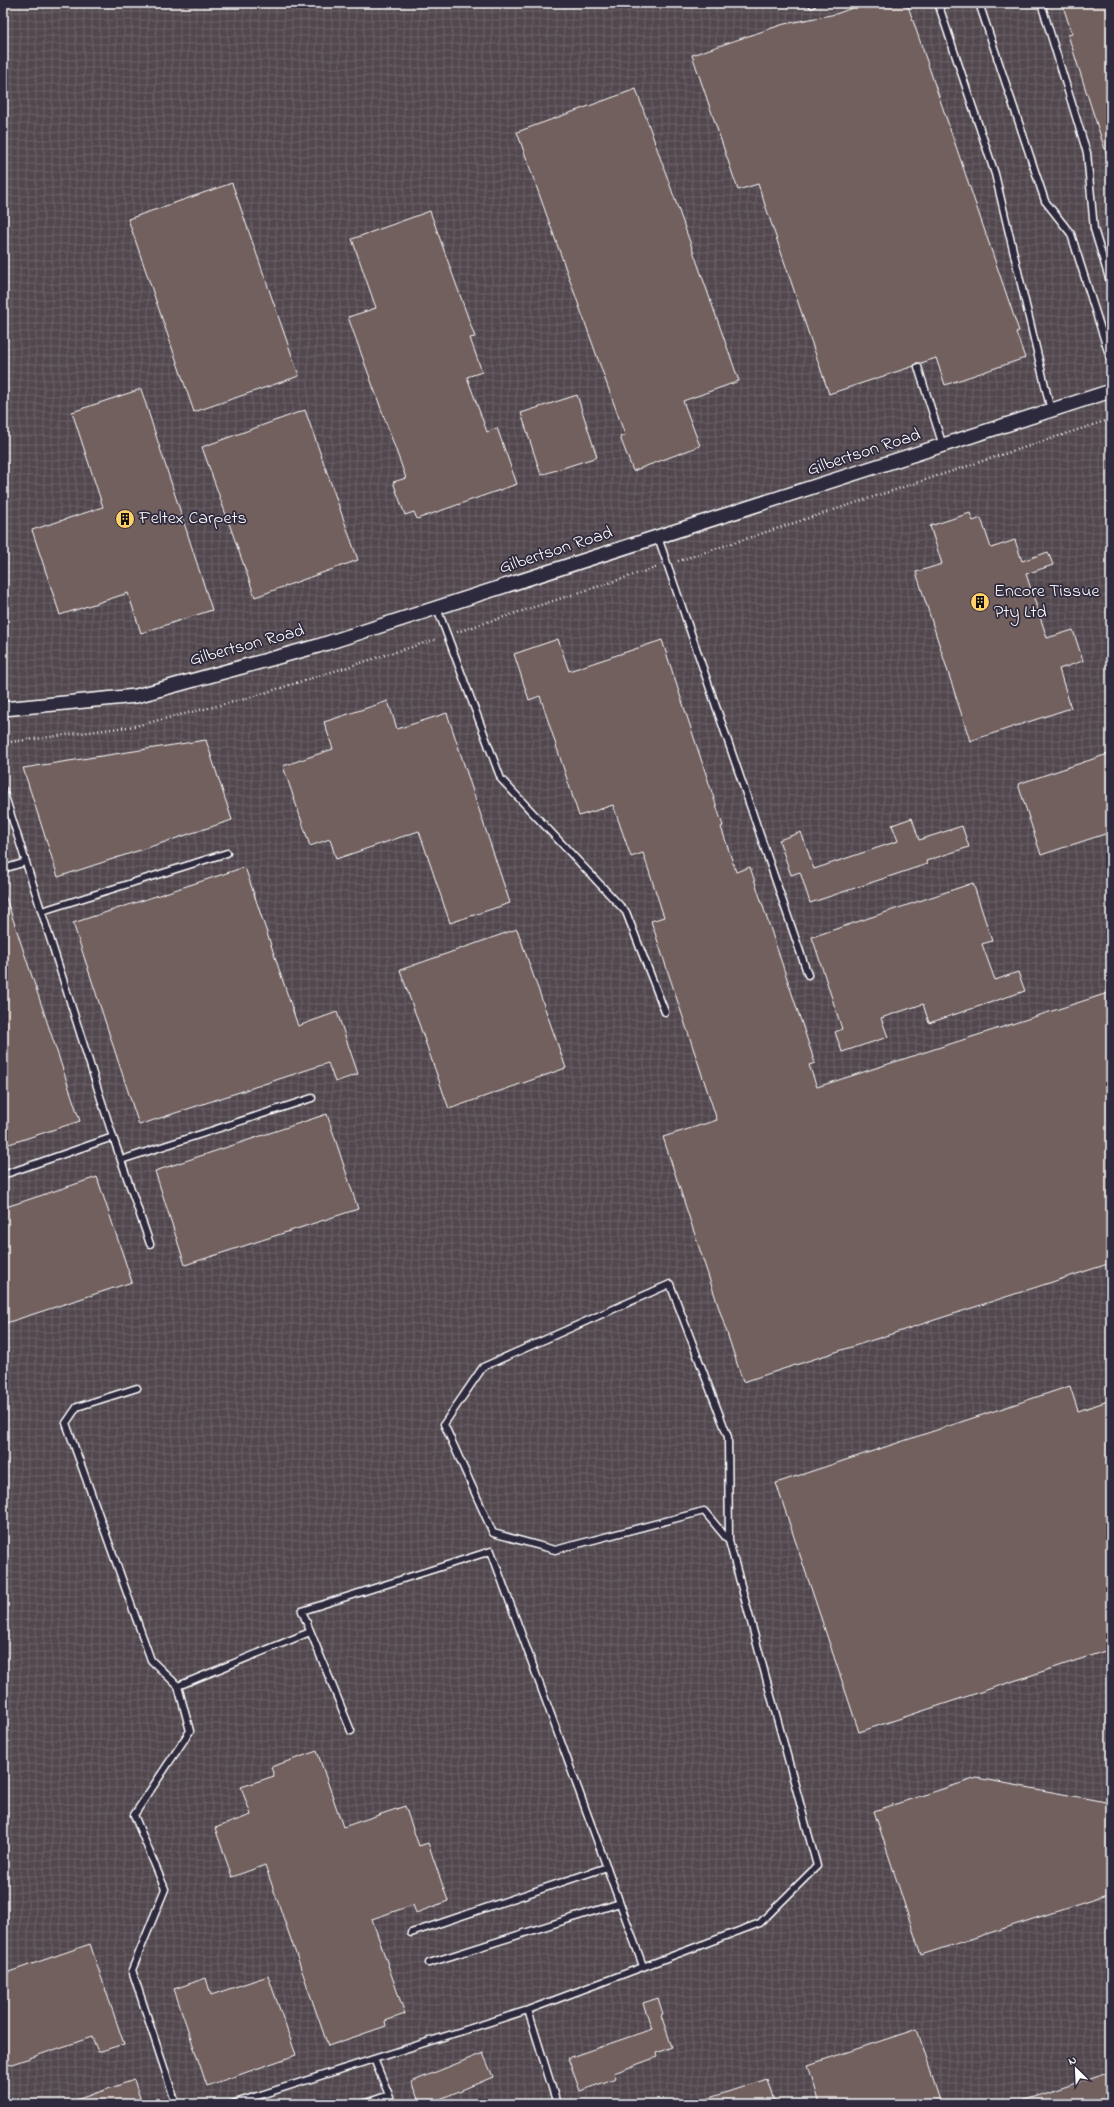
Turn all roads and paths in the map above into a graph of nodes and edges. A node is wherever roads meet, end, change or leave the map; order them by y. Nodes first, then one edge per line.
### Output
1 (938, 3) edge
2 (979, 3) edge
3 (1041, 3) edge
4 (1111, 285) edge
5 (1111, 361) edge
6 (918, 367) dead end
7 (1111, 392) edge
8 (1051, 411) junction
9 (1111, 419) edge
10 (943, 446) junction
11 (658, 537) junction
12 (667, 564) junction
13 (437, 608) junction
14 (447, 636) junction
15 (3, 710) edge
16 (3, 743) edge
17 (3, 790) edge
18 (227, 853) dead end
19 (26, 862) junction
20 (3, 869) edge
21 (42, 911) junction
22 (808, 975) dead end
23 (665, 1012) dead end
24 (312, 1098) dead end
25 (114, 1137) junction
26 (121, 1160) junction
27 (3, 1175) edge
28 (150, 1244) dead end
29 (137, 1388) dead end
30 (729, 1541) junction
31 (310, 1632) junction
32 (178, 1686) junction
33 (351, 1730) dead end
34 (607, 1867) junction
35 (620, 1902) junction
36 (411, 1933) dead end
37 (429, 1963) dead end
38 (643, 1966) junction
39 (528, 2010) junction
40 (374, 2059) junction
41 (389, 2096) junction
42 (176, 2104) edge
43 (232, 2104) edge
44 (363, 2104) edge
45 (392, 2104) edge
46 (557, 2104) edge

1 - 8 lane
2 - 5 lane
3 - 4 lane
6 - 10 lane
7 - 8 street, Gilbertson Road
8 - 10 street, Gilbertson Road
9 - 12 path
10 - 11 street, Gilbertson Road
11 - 12 lane
11 - 13 street, Gilbertson Road
12 - 14 path
12 - 22 lane
13 - 14 lane
13 - 15 street, Gilbertson Road
14 - 16 path
14 - 23 lane
17 - 19 lane
18 - 21 lane
19 - 20 lane
19 - 21 lane
21 - 25 lane
24 - 26 lane
25 - 26 lane
25 - 27 lane
26 - 28 lane
29 - 32 lane
30 - 30 lane
30 - 38 lane
31 - 32 lane
31 - 33 lane
31 - 34 lane
32 - 42 lane
34 - 35 lane
34 - 36 lane
35 - 37 lane
35 - 38 lane
38 - 39 lane
39 - 40 lane
39 - 46 lane
40 - 41 lane
40 - 43 lane
41 - 44 lane
41 - 45 lane

